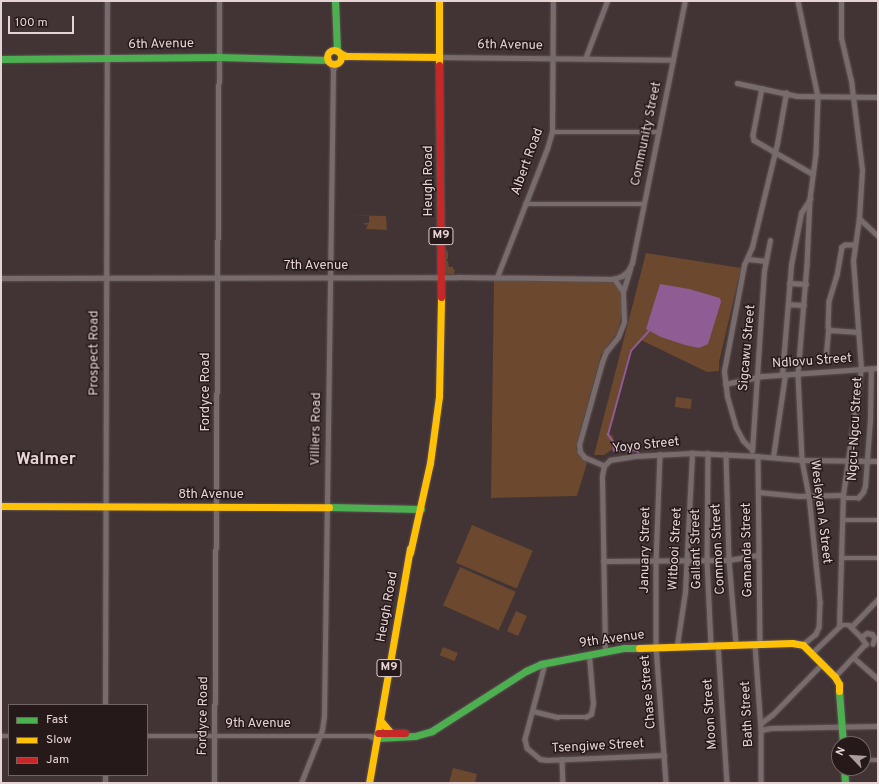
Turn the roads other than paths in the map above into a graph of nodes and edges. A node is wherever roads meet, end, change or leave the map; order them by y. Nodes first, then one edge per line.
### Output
1 (107, 1) edge
2 (219, 1) edge
3 (331, 1) edge
4 (335, 1) edge
5 (439, 1) edge
6 (553, 1) edge
7 (607, 1) edge
8 (685, 1) edge
9 (798, 1) edge
10 (841, 1) edge
11 (439, 56) junction
12 (219, 57) junction
13 (334, 57) junction
14 (106, 58) junction
15 (553, 58) junction
16 (1, 59) edge
17 (585, 59) junction
18 (673, 60) junction
19 (737, 84) dead end
20 (762, 88) junction
21 (786, 93) junction
22 (818, 97) junction
23 (853, 97) junction
24 (878, 97) edge
25 (552, 132) junction
26 (658, 132) junction
27 (774, 152) junction
28 (813, 174) junction
29 (810, 199) junction
30 (525, 204) junction
31 (644, 204) junction
32 (859, 218) junction
33 (878, 236) edge
34 (770, 241) dead end
35 (854, 245) junction
36 (748, 259) junction
37 (766, 261) junction
38 (629, 270) junction
39 (107, 277) junction
40 (217, 277) junction
41 (441, 277) junction
42 (497, 277) junction
43 (1, 278) edge
44 (331, 278) junction
45 (614, 279) junction
46 (789, 283) junction
47 (806, 284) junction
48 (623, 292) junction
49 (788, 304) junction
50 (804, 305) junction
51 (828, 329) junction
52 (858, 332) junction
53 (826, 354) dead end
54 (878, 368) edge
55 (871, 369) junction
56 (861, 370) junction
57 (798, 374) junction
58 (783, 375) junction
59 (756, 377) junction
60 (725, 384) junction
61 (752, 450) junction
62 (692, 453) junction
63 (708, 453) junction
64 (660, 454) junction
65 (726, 454) junction
66 (756, 456) junction
67 (773, 457) junction
68 (802, 460) junction
69 (847, 461) junction
70 (867, 461) junction
71 (878, 461) edge
72 (604, 466) junction
73 (758, 492) junction
74 (809, 495) junction
75 (843, 496) junction
76 (1, 506) edge
77 (328, 506) junction
78 (105, 507) junction
79 (217, 507) junction
80 (419, 508) junction
81 (843, 520) junction
82 (878, 520) edge
83 (758, 555) junction
84 (841, 558) junction
85 (878, 558) edge
86 (687, 560) junction
87 (707, 560) junction
88 (729, 560) junction
89 (603, 561) junction
90 (656, 561) junction
91 (878, 599) edge
92 (839, 626) junction
93 (851, 627) junction
94 (872, 634) junction
95 (878, 634) edge
96 (861, 638) junction
97 (714, 644) junction
98 (736, 644) junction
99 (758, 644) junction
100 (866, 644) junction
101 (875, 644) edge
102 (677, 645) junction
103 (803, 645) junction
104 (656, 646) junction
105 (605, 652) junction
106 (812, 653) junction
107 (589, 655) junction
108 (854, 658) junction
109 (545, 664) junction
110 (822, 664) junction
111 (835, 677) junction
112 (878, 679) edge
113 (105, 704) edge
114 (533, 711) junction
115 (380, 720) junction
116 (760, 724) junction
117 (443, 725) junction
118 (842, 726) junction
119 (878, 726) edge
120 (761, 730) junction
121 (391, 733) junction
122 (148, 736) edge
123 (214, 736) junction
124 (319, 736) junction
125 (378, 736) junction
126 (843, 736) edge
127 (664, 755) junction
128 (562, 759) junction
129 (214, 783) edge
130 (300, 783) edge
131 (369, 783) edge
132 (563, 783) edge
133 (666, 783) edge
134 (727, 783) edge
135 (761, 783) edge

1 - 14 street, Prospect Road
2 - 12 street, Fordyce Road
3 - 13 street, Villiers Road
4 - 13 street, Villiers Road
5 - 11 street, Heugh Road / M9
6 - 15 street, Albert Road
7 - 17 street
8 - 18 street, Community Street
9 - 22 street, Wesleyan A Street
10 - 23 street
11 - 13 street, 6th Avenue
11 - 15 street, 6th Avenue
11 - 41 street, Heugh Road / M9
12 - 13 street, 6th Avenue
12 - 14 street, 6th Avenue
12 - 40 street, Fordyce Road
13 - 44 street, Villiers Road
14 - 16 street, 6th Avenue
14 - 39 street, Prospect Road
15 - 17 street, 6th Avenue
15 - 25 street, Albert Road
17 - 18 street, 6th Avenue
18 - 26 street, Community Street
19 - 20 street
20 - 21 street
20 - 27 street
21 - 22 street
21 - 27 street
22 - 23 street
22 - 28 street, Wesleyan A Street
23 - 24 street
23 - 32 street
25 - 26 street
25 - 30 street, Albert Road
26 - 31 street, Community Street
27 - 28 street
27 - 36 street
28 - 29 street, Wesleyan A Street
29 - 46 street
29 - 47 street, Wesleyan A Street
30 - 31 street
30 - 42 street, Albert Road
31 - 38 street, Community Street
32 - 33 street
32 - 35 street
34 - 37 street, Sigcawu Street
35 - 51 street
35 - 52 street
36 - 37 street
36 - 60 street
37 - 59 street, Sigcawu Street
38 - 45 street
38 - 48 street, Community Street
39 - 40 street, 7th Avenue
39 - 43 street, 7th Avenue
39 - 78 street, Prospect Road
40 - 44 street, 7th Avenue
40 - 79 street, Fordyce Road
41 - 42 street, 7th Avenue
41 - 44 street, 7th Avenue
41 - 80 street, Heugh Road / M9
42 - 45 street, 7th Avenue
44 - 77 street, Villiers Road
45 - 48 street
46 - 47 street
46 - 49 street
47 - 50 street, Wesleyan A Street
48 - 72 street
49 - 50 street
49 - 58 street
50 - 57 street, Wesleyan A Street
51 - 52 street
51 - 53 street
52 - 56 street
54 - 55 street, Ndlovu Street
55 - 56 street, Ndlovu Street
55 - 70 street, Ngcu-Ngcu Street
56 - 57 street, Ndlovu Street
56 - 69 street
57 - 58 street, Ndlovu Street
57 - 68 street, Wesleyan A Street
58 - 59 street, Ndlovu Street
58 - 67 street
59 - 60 street, Ndlovu Street
59 - 61 street, Sigcawu Street
60 - 61 street
61 - 66 street, Sigcawu Street
62 - 63 street, Yoyo Street
62 - 64 street, Yoyo Street
62 - 86 street, Witbooi Street
63 - 65 street, Yoyo Street
63 - 87 street, Gallant Street
64 - 72 street, Yoyo Street
64 - 90 street, January Street
65 - 66 street, Yoyo Street
65 - 88 street, Common Street
66 - 67 street, Yoyo Street
66 - 73 street, Gamanda Street
67 - 68 street, Yoyo Street
68 - 69 street, Yoyo Street
68 - 74 street, Wesleyan A Street
69 - 70 street, Yoyo Street
69 - 75 street
70 - 71 street, Yoyo Street
70 - 75 street, Ngcu-Ngcu Street
72 - 89 street, Yoyo Street
73 - 74 street
73 - 83 street, Gamanda Street
74 - 75 street
74 - 103 street, Wesleyan A Street
75 - 81 street
76 - 78 street, 8th Avenue
77 - 79 street, 8th Avenue
77 - 80 street, 8th Avenue
77 - 124 street, Villiers Road
78 - 79 street, 8th Avenue
78 - 113 street, Prospect Road
79 - 123 street, Fordyce Road
80 - 115 street, Heugh Road / M9
81 - 82 street
81 - 84 street
83 - 88 street
83 - 99 street, Gamanda Street
84 - 85 street
84 - 92 street
86 - 87 street
86 - 90 street
86 - 102 street, Witbooi Street
87 - 88 street
87 - 97 street, Gallant Street
88 - 98 street, Common Street
89 - 90 street
89 - 105 street, Yoyo Street
90 - 104 street, January Street
91 - 93 street
92 - 93 street
92 - 106 street
93 - 96 street
94 - 95 street
94 - 96 street
94 - 101 street
96 - 100 street
97 - 98 street, 9th Avenue
97 - 102 street, 9th Avenue
97 - 134 street, Moon Street
98 - 99 street, 9th Avenue
99 - 103 street, 9th Avenue
99 - 116 street, Bath Street
100 - 101 street
100 - 108 street
102 - 104 street, 9th Avenue
103 - 106 street
104 - 105 street, 9th Avenue
104 - 127 street, Chase Street
105 - 107 street, 9th Avenue
106 - 110 street
107 - 109 street, 9th Avenue
107 - 114 street
108 - 111 street
108 - 112 street
109 - 114 street, Tsengiwe Street
109 - 117 street, 9th Avenue
110 - 111 street
110 - 116 street
111 - 118 street
114 - 128 street, Tsengiwe Street
115 - 121 street
115 - 125 street, Heugh Road / M9
116 - 120 street, Bath Street
117 - 121 street, 9th Avenue
117 - 125 street, 9th Avenue
118 - 119 street
118 - 120 street
118 - 126 street
120 - 135 street, Bath Street
121 - 125 street, 9th Avenue
122 - 123 street, 9th Avenue
123 - 124 street, 9th Avenue
123 - 129 street, Fordyce Road
124 - 125 street, 9th Avenue
124 - 130 street, Villiers Road
125 - 131 street, Heugh Road / M9
127 - 128 street, Tsengiwe Street
127 - 133 street, Chase Street
128 - 132 street

